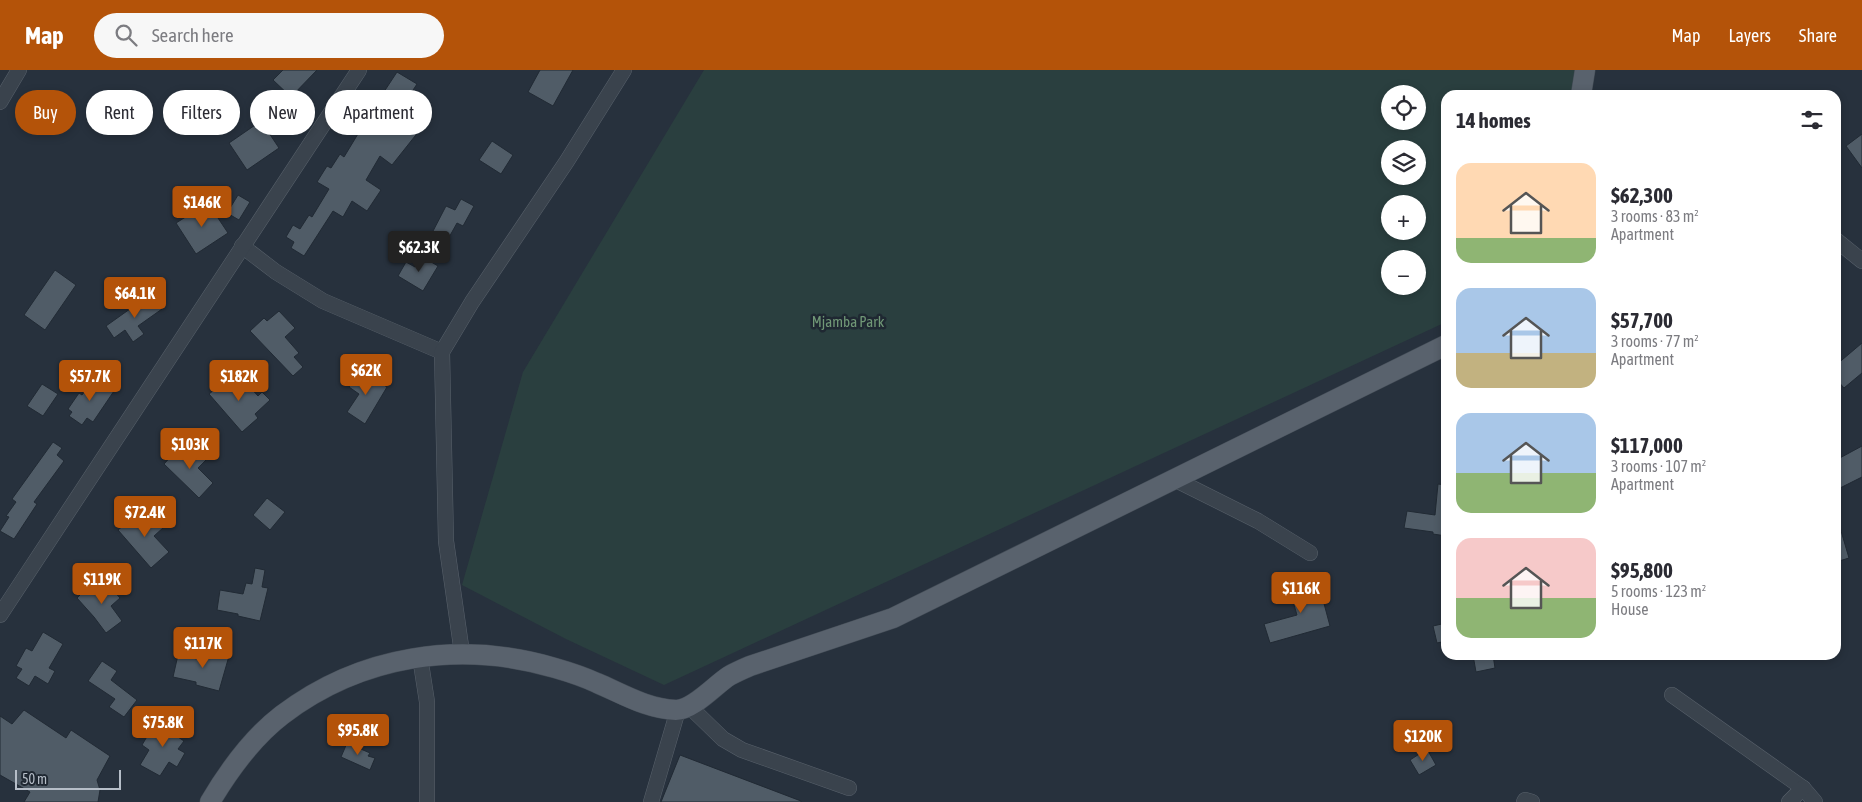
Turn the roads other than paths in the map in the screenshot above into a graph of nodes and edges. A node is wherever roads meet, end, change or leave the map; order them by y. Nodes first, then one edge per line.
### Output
1 (19, 70) edge
2 (359, 70) edge
3 (624, 70) edge
4 (1585, 70) edge
5 (1582, 90) edge
6 (0, 102) edge
7 (1841, 244) edge
8 (242, 246) junction
9 (1862, 261) edge
10 (1441, 347) edge
11 (442, 352) junction
12 (1174, 479) junction
13 (1310, 553) dead end
14 (0, 615) edge
15 (462, 653) junction
16 (420, 657) junction
17 (1672, 695) dead end
18 (683, 708) junction
19 (849, 788) dead end
20 (1803, 788) junction
21 (210, 802) edge
22 (427, 802) edge
23 (651, 802) edge
24 (1524, 802) edge
25 (1532, 802) edge
26 (1789, 802) edge
27 (1815, 802) edge

1 - 6 street
2 - 8 street
3 - 11 street
4 - 5 main road
7 - 9 street
8 - 11 street
8 - 14 street
10 - 12 main road
11 - 15 street
12 - 13 street
12 - 18 main road
15 - 16 main road
15 - 18 main road
16 - 21 main road
16 - 22 street
17 - 20 street
18 - 19 street
18 - 23 street
20 - 26 street
20 - 27 street
24 - 25 street

